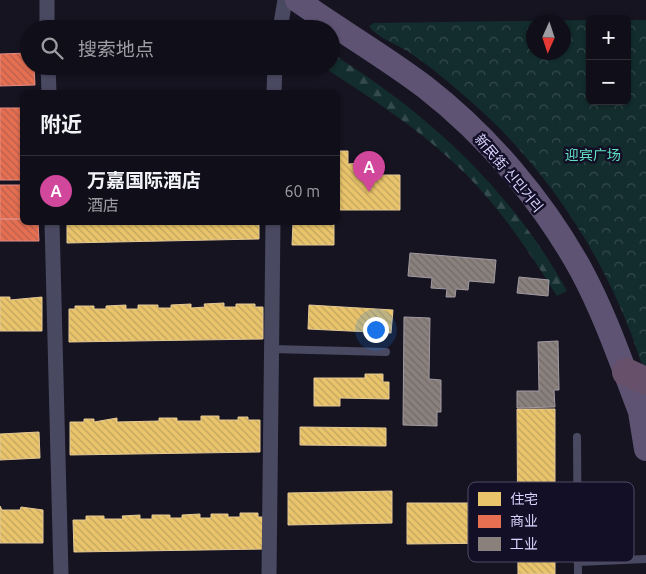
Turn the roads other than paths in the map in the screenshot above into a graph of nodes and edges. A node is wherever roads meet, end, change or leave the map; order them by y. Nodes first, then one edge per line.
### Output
1 (47, 0) edge
2 (285, 0) edge
3 (297, 0) edge
4 (47, 20) edge
5 (282, 20) edge
6 (326, 20) edge
7 (340, 29) edge
8 (48, 75) edge
9 (275, 75) edge
10 (49, 90) edge
11 (274, 90) edge
12 (52, 225) edge
13 (273, 225) edge
14 (272, 349) junction
15 (386, 352) dead end
16 (636, 377) edge
17 (643, 419) edge
18 (577, 437) dead end
19 (646, 450) edge
20 (577, 482) edge
21 (578, 562) edge
22 (61, 574) edge
23 (270, 574) edge
24 (578, 574) edge

1 - 4 street
2 - 5 street
3 - 6 main road, 新民街 신민거리
7 - 16 main road, 新民街 신민거리
8 - 10 street
9 - 11 street
12 - 22 street
13 - 14 street
14 - 15 lane
14 - 23 street
16 - 17 main road, 新民街 신민거리
17 - 19 main road, 新民街 신민거리
18 - 20 lane
21 - 24 lane

